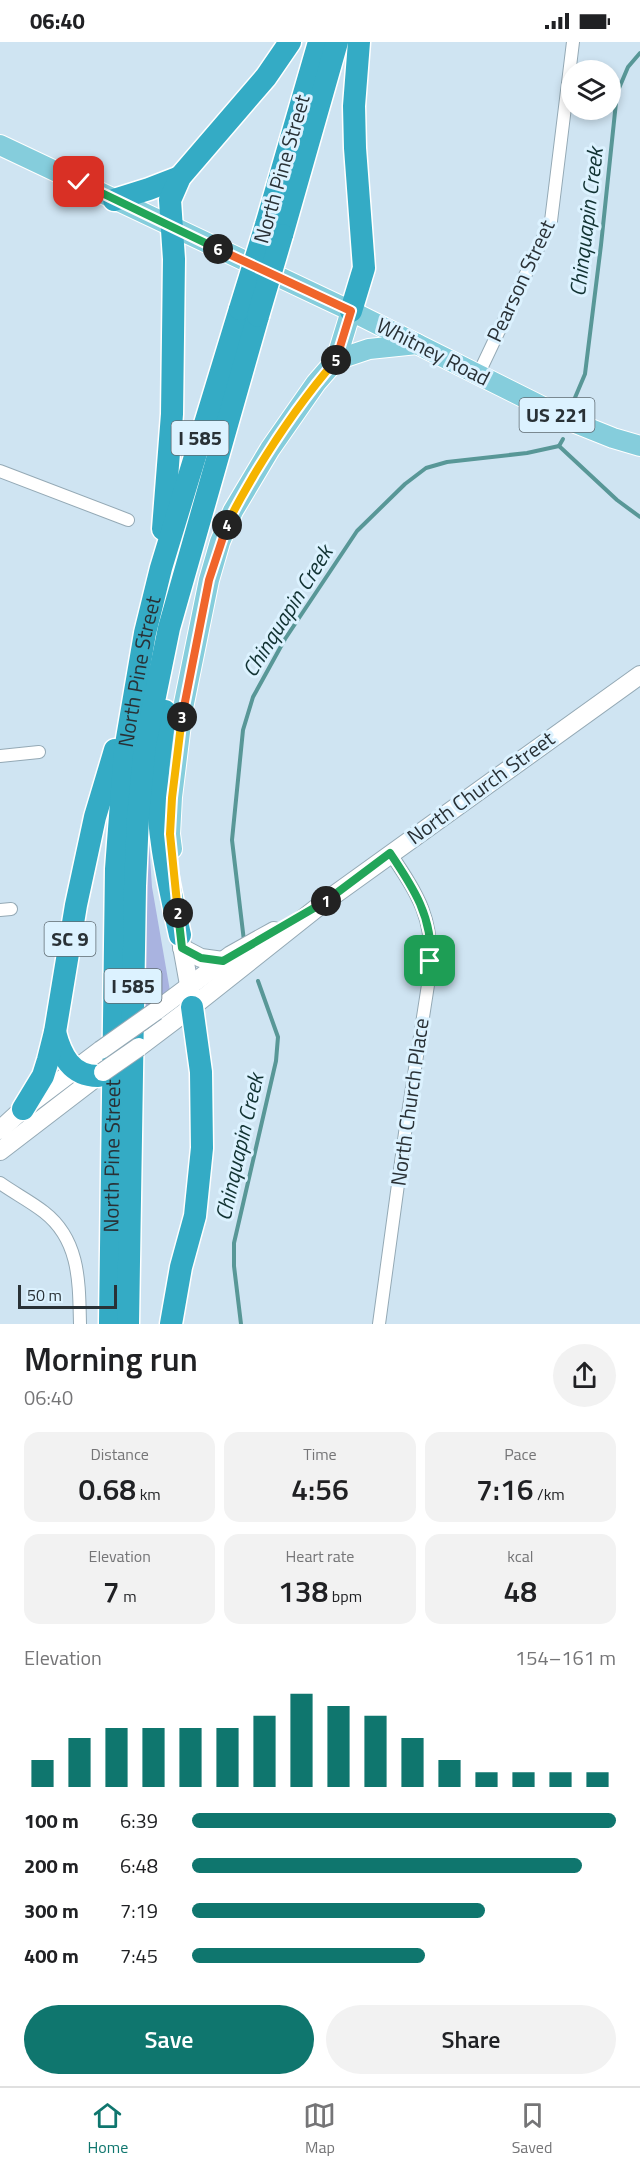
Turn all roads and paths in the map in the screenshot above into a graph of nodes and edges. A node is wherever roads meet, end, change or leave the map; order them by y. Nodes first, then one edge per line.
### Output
1 (290, 42) edge
2 (319, 42) edge
3 (337, 42) edge
4 (359, 42) edge
5 (573, 42) edge
6 (0, 145) edge
7 (180, 177) junction
8 (114, 200) junction
9 (171, 227) junction
10 (274, 230) junction
11 (351, 311) junction
12 (249, 312) junction
13 (417, 344) junction
14 (336, 360) junction
15 (478, 375) junction
16 (640, 446) edge
17 (0, 471) edge
18 (128, 520) dead end
19 (161, 568) junction
20 (165, 650) junction
21 (640, 675) edge
22 (134, 691) junction
23 (39, 752) dead end
24 (0, 756) edge
25 (390, 853) junction
26 (323, 903) junction
27 (181, 941) junction
28 (223, 961) junction
29 (191, 997) junction
30 (55, 1032) junction
31 (75, 1069) junction
32 (101, 1074) junction
33 (23, 1108) junction
34 (0, 1130) edge
35 (0, 1151) edge
36 (0, 1183) edge
37 (80, 1324) edge
38 (110, 1324) edge
39 (128, 1324) edge
40 (171, 1324) edge
41 (379, 1324) edge

1 - 7 highway
2 - 10 highway, North Pine Street / I 585
3 - 10 highway, North Pine Street / I 585
4 - 11 highway
5 - 15 street, Pearson Street
6 - 8 main road, Whitney Road / US 221
7 - 8 highway
7 - 9 highway
8 - 9 main road, Whitney Road / US 221
9 - 11 main road, Whitney Road / US 221
9 - 19 highway
10 - 12 highway, North Pine Street / I 585, bridge
11 - 13 main road, Whitney Road / US 221
11 - 14 main road
12 - 19 highway, North Pine Street / I 585
12 - 20 highway, North Pine Street / I 585
13 - 14 main road
13 - 15 main road, Whitney Road / US 221
14 - 27 main road
15 - 16 main road, Whitney Road / US 221
17 - 18 street
19 - 22 highway, North Pine Street / I 585
20 - 27 highway
20 - 39 highway, North Pine Street / I 585
21 - 25 main road, North Church Street
22 - 30 highway, SC 9
22 - 38 highway, North Pine Street / I 585
23 - 24 street
25 - 26 main road, North Church Street
25 - 41 street, North Church Place
26 - 28 main road, North Church Street
26 - 29 main road, North Church Street
27 - 28 main road
27 - 29 main road
28 - 29 main road, North Church Street
29 - 31 main road, North Church Street, bridge
29 - 32 main road, North Church Street, bridge
29 - 40 highway
30 - 31 highway
30 - 33 highway, SC 9
31 - 32 highway
31 - 33 main road, North Church Street
32 - 35 main road, North Church Street
33 - 34 main road, SC 9
36 - 37 street

